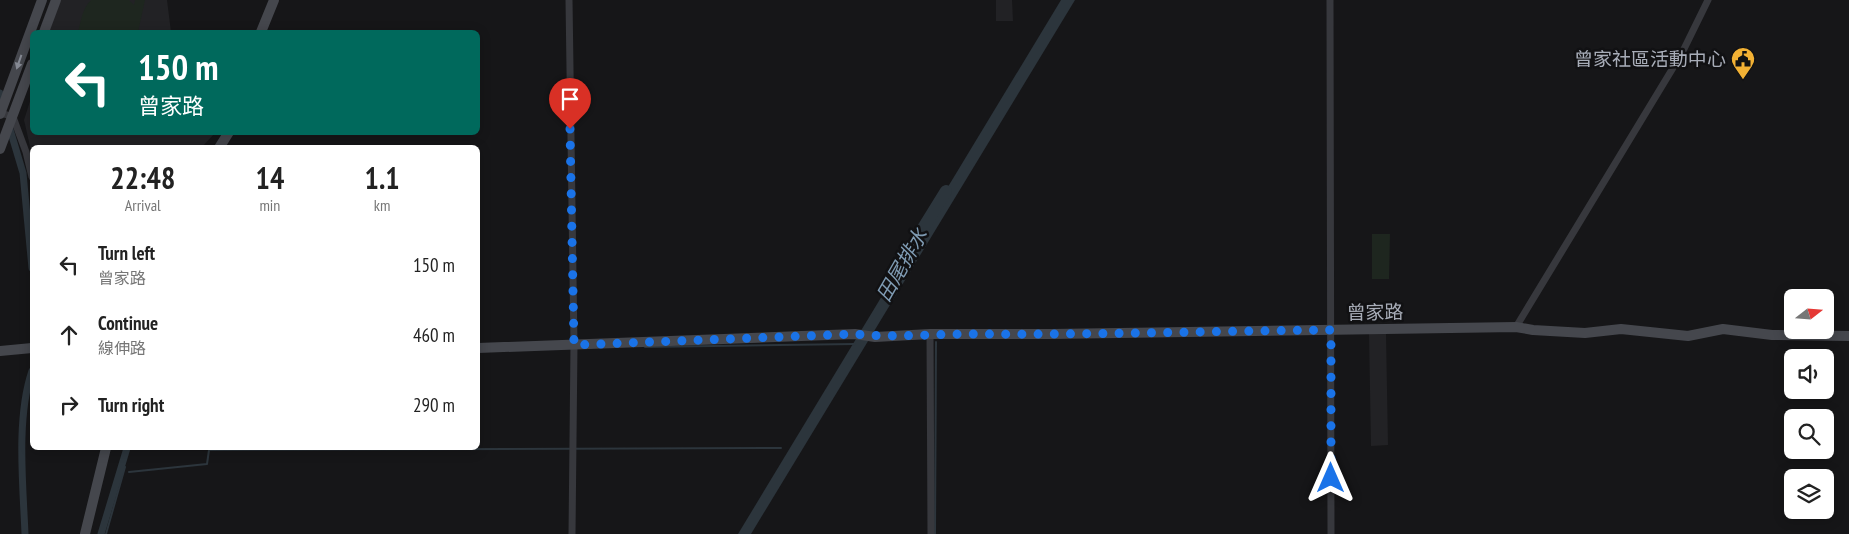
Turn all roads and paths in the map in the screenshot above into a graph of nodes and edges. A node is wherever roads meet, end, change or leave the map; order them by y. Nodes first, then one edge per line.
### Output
1 (42, 0) edge
2 (56, 0) edge
3 (274, 0) edge
4 (569, 0) edge
5 (1330, 0) edge
6 (1708, 0) edge
7 (31, 30) edge
8 (45, 30) edge
9 (261, 30) edge
10 (30, 33) edge
11 (30, 69) edge
12 (0, 114) edge
13 (12, 117) junction
14 (0, 149) edge
15 (30, 169) edge
16 (1513, 327) junction
17 (1331, 330) junction
18 (930, 334) junction
19 (1849, 336) edge
20 (574, 345) junction
21 (30, 348) edge
22 (480, 348) edge
23 (0, 351) edge
24 (106, 450) edge
25 (85, 534) edge
26 (572, 534) edge
27 (931, 534) edge
28 (1331, 534) edge

1 -> 7 street
2 - 8 street
3 - 9 street
4 - 20 street
5 - 17 street
6 - 16 street
10 -> 12 street
11 - 13 street
12 - 13 street
13 - 14 street
13 - 15 street
16 - 17 street, 曾家路
16 - 19 street, 曾家路
17 - 18 street, 曾家路
17 - 28 street
18 - 20 street, 曾家路
18 - 27 street
20 - 22 street, 曾家路
20 - 26 street
21 - 23 street
24 - 25 street

